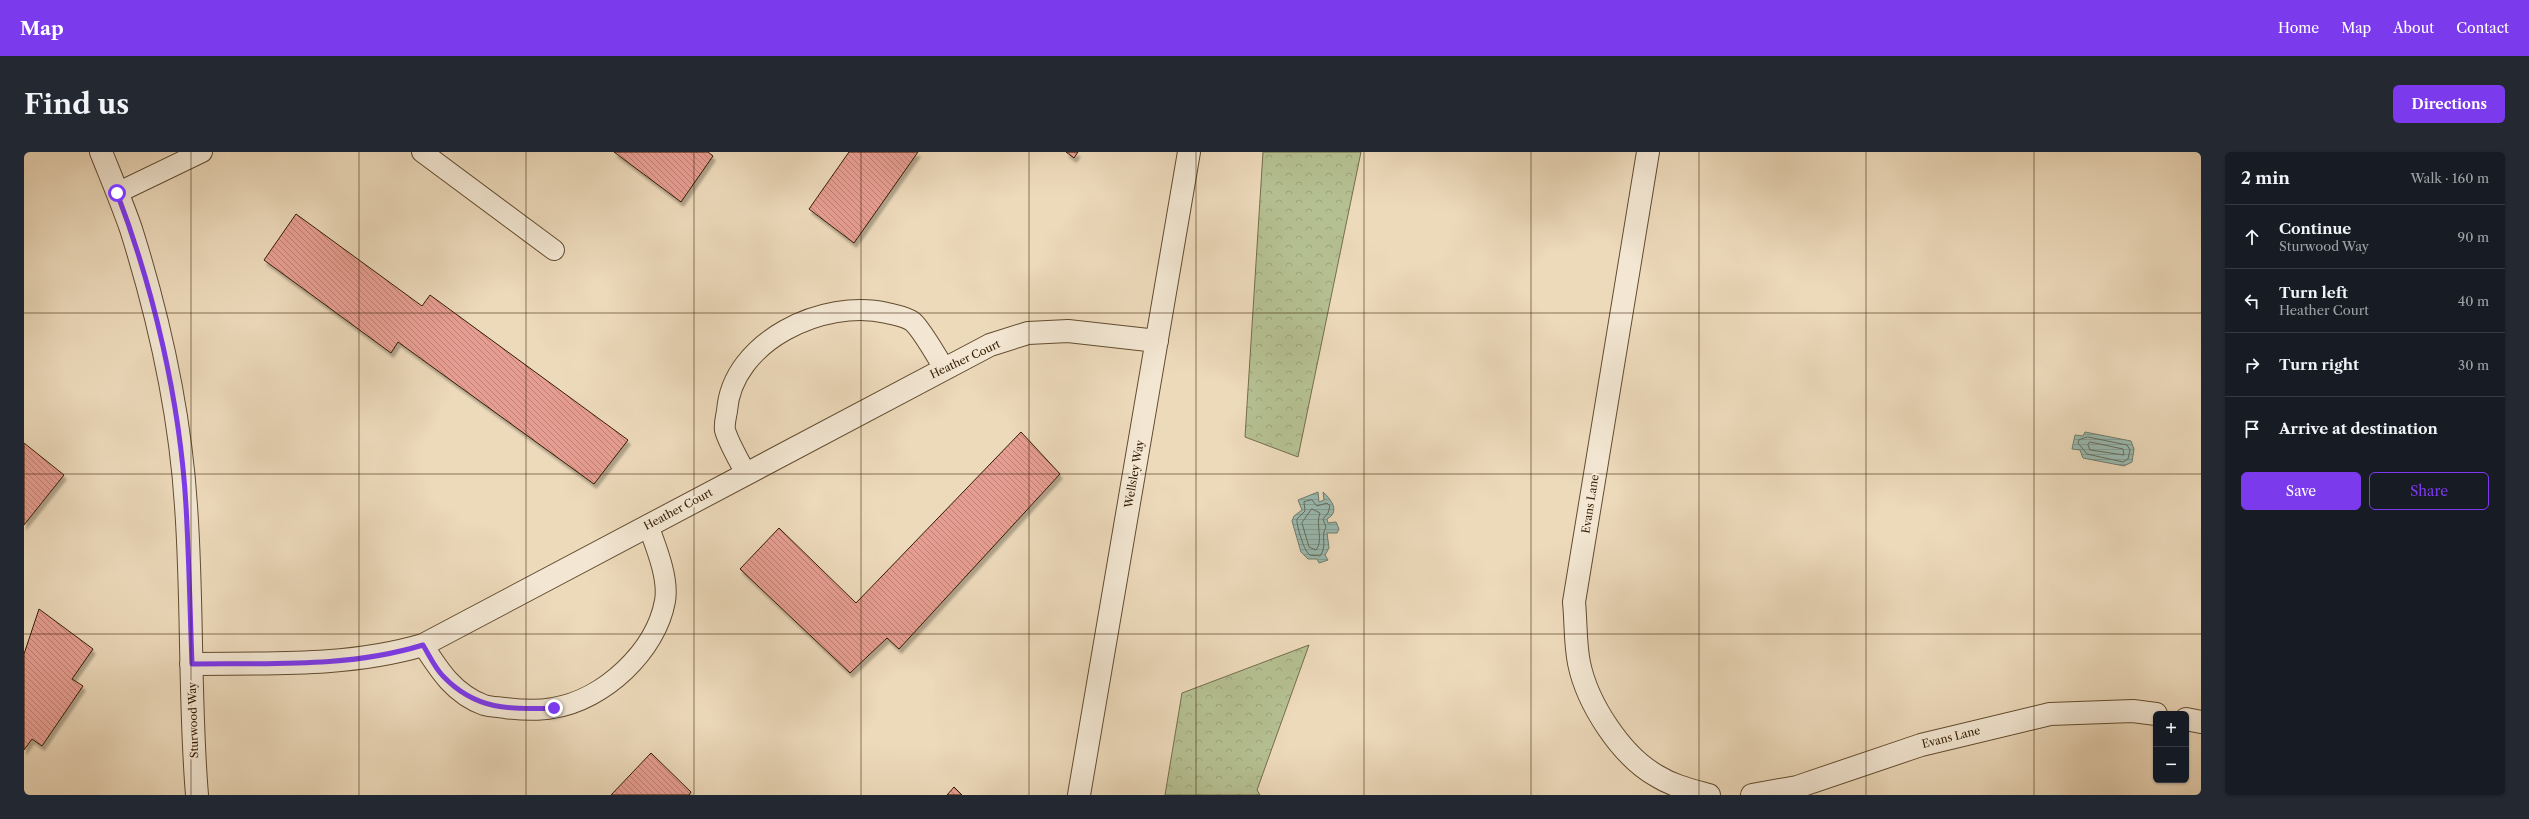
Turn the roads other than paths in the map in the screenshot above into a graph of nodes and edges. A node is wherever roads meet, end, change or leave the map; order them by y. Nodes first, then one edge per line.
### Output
1 (101, 152) edge
2 (202, 152) edge
3 (422, 152) edge
4 (1189, 152) edge
5 (1648, 152) edge
6 (117, 193) junction
7 (554, 250) dead end
8 (1157, 341) junction
9 (944, 368) junction
10 (746, 474) junction
11 (648, 525) junction
12 (423, 645) junction
13 (192, 664) junction
14 (2153, 714) edge
15 (2189, 720) edge
16 (2201, 722) edge
17 (197, 795) edge
18 (1079, 795) edge
19 (1709, 795) edge
20 (1752, 795) edge

1 - 6 street, Sturwood Way
2 - 6 lane
3 - 7 lane
4 - 8 street, Wellsley Way
5 - 19 street, Evans Lane
6 - 13 street, Sturwood Way
8 - 9 street, Heather Court
8 - 18 street, Wellsley Way
9 - 10 street, Heather Court
9 - 10 lane
10 - 11 street, Heather Court
11 - 12 street, Heather Court
11 - 12 lane
12 - 13 street, Heather Court
13 - 17 street, Sturwood Way
14 - 20 street, Evans Lane
15 - 16 street

